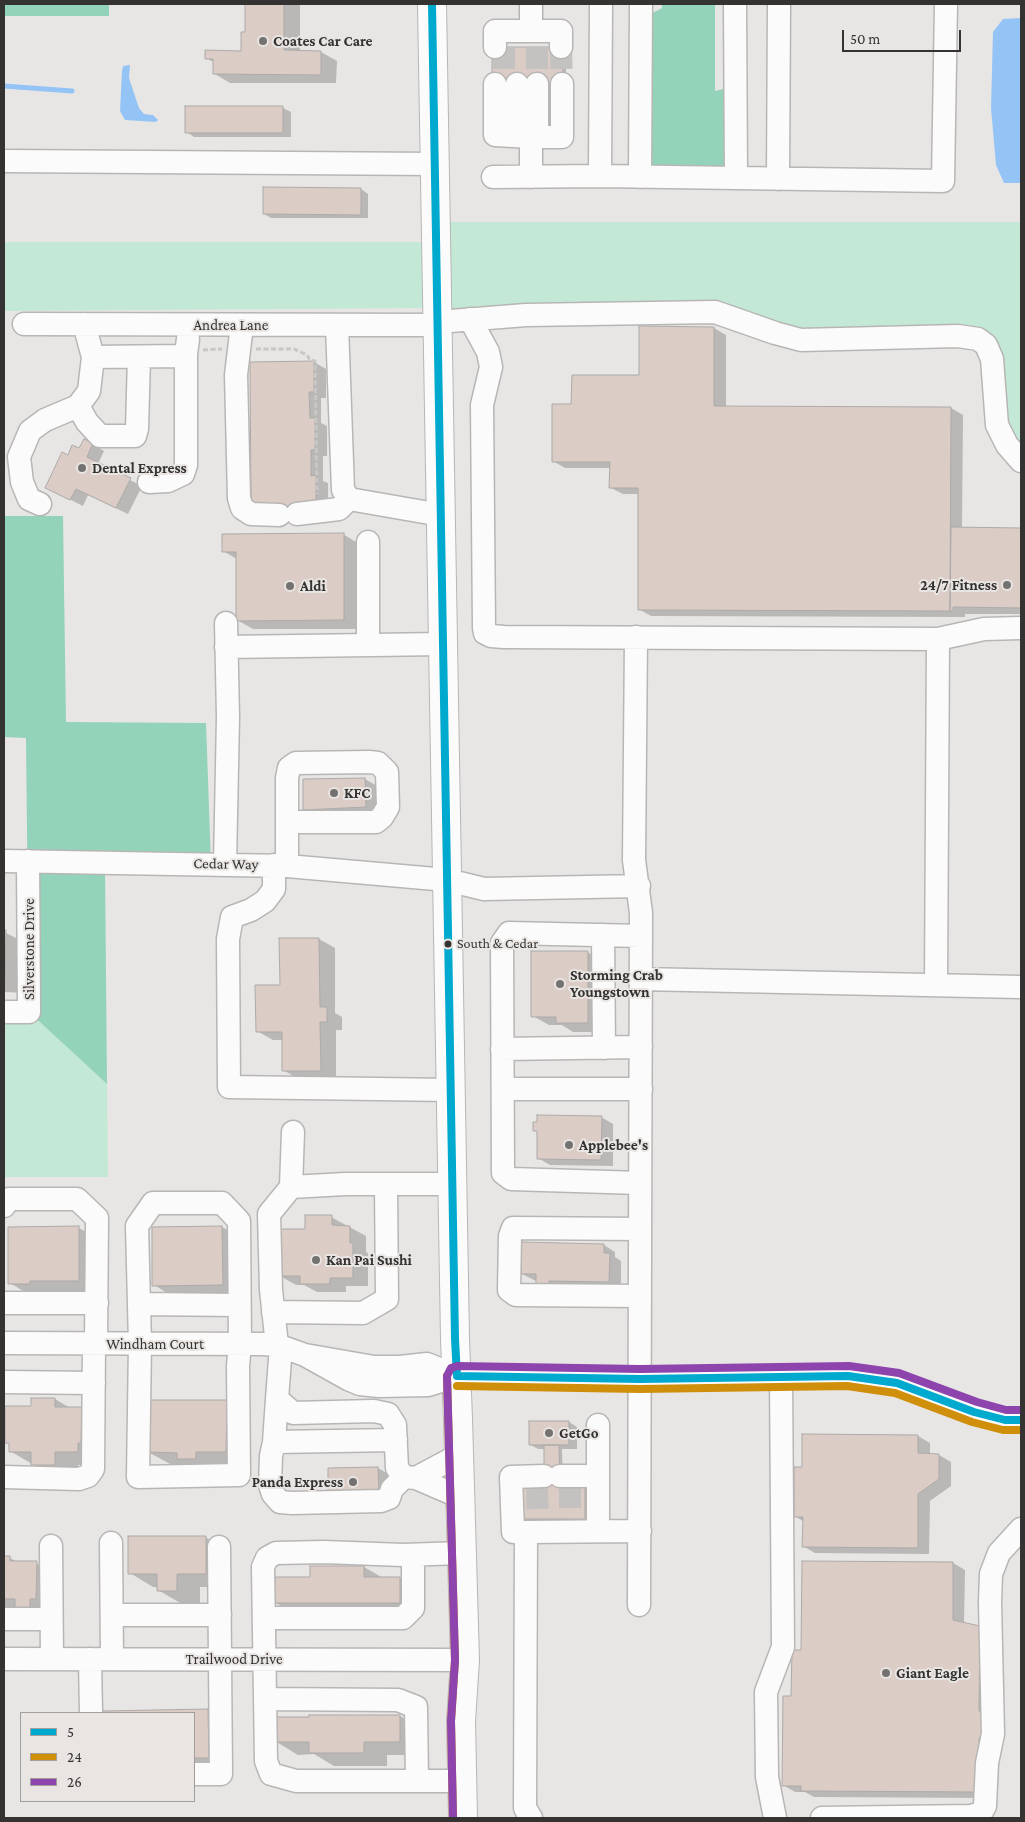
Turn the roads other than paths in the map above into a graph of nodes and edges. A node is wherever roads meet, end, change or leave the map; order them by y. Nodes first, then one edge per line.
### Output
1 (432, 4) edge
2 (531, 4) edge
3 (602, 4) edge
4 (641, 4) edge
5 (735, 4) edge
6 (779, 4) edge
7 (946, 4) edge
8 (528, 39) tunnel mouth
9 (528, 136) junction
10 (4, 161) edge
11 (435, 164) junction
12 (600, 176) junction
13 (493, 177) dead end
14 (531, 177) junction
15 (640, 178) junction
16 (736, 178) junction
17 (778, 179) junction
18 (470, 319) junction
19 (24, 324) dead end
20 (84, 324) junction
21 (437, 324) junction
22 (188, 325) junction
23 (242, 325) junction
24 (338, 325) junction
25 (186, 352) junction
26 (139, 357) junction
27 (93, 358) junction
28 (78, 406) junction
29 (1021, 461) edge
30 (149, 482) dead end
31 (349, 499) junction
32 (40, 504) dead end
33 (441, 515) junction
34 (368, 542) dead end
35 (226, 623) dead end
36 (1021, 628) edge
37 (636, 637) junction
38 (938, 639) junction
39 (443, 644) junction
40 (368, 645) junction
41 (226, 647) junction
42 (288, 822) junction
43 (4, 861) edge
44 (28, 861) junction
45 (225, 864) junction
46 (281, 866) junction
47 (447, 880) junction
48 (638, 886) junction
49 (603, 935) junction
50 (641, 936) junction
51 (641, 979) junction
52 (936, 985) junction
53 (1021, 987) edge
54 (4, 1012) edge
55 (641, 1047) junction
56 (604, 1048) junction
57 (502, 1049) junction
58 (503, 1089) junction
59 (641, 1089) junction
60 (450, 1090) junction
61 (293, 1132) dead end
62 (640, 1183) junction
63 (386, 1184) junction
64 (452, 1184) junction
65 (291, 1187) junction
66 (4, 1206) edge
67 (640, 1229) junction
68 (640, 1296) junction
69 (4, 1303) edge
70 (97, 1303) junction
71 (139, 1304) junction
72 (239, 1305) junction
73 (273, 1312) junction
74 (4, 1343) edge
75 (95, 1344) junction
76 (140, 1344) junction
77 (240, 1344) junction
78 (279, 1346) junction
79 (457, 1376) junction
80 (781, 1376) junction
81 (640, 1379) junction
82 (4, 1382) edge
83 (94, 1383) junction
84 (278, 1399) junction
85 (1021, 1420) edge
86 (598, 1425) dead end
87 (396, 1440) junction
88 (274, 1442) junction
89 (460, 1455) junction
90 (598, 1476) junction
91 (4, 1477) edge
92 (410, 1478) junction
93 (460, 1497) junction
94 (534, 1527) junction
95 (1021, 1529) edge
96 (598, 1531) junction
97 (640, 1531) junction
98 (111, 1543) dead end
99 (51, 1546) dead end
100 (219, 1547) dead end
101 (462, 1553) junction
102 (413, 1555) junction
103 (640, 1605) dead end
104 (112, 1614) junction
105 (220, 1615) junction
106 (265, 1618) junction
107 (4, 1619) edge
108 (51, 1619) junction
109 (4, 1659) edge
110 (52, 1659) junction
111 (90, 1659) junction
112 (112, 1659) junction
113 (220, 1659) junction
114 (266, 1659) junction
115 (465, 1660) junction
116 (265, 1699) junction
117 (91, 1712) edge
118 (195, 1774) edge
119 (417, 1781) junction
120 (462, 1781) junction
121 (463, 1818) edge
122 (531, 1818) edge
123 (775, 1818) edge
124 (822, 1818) edge

1 - 11 main road
2 - 8 street
3 - 12 street
4 - 15 street
5 - 16 street
6 - 17 street
7 - 17 street
9 - 9 street
9 - 14 street
10 - 11 street
11 - 21 main road
12 - 14 street
12 - 15 street
13 - 14 street
15 - 16 street
16 - 17 street
18 - 21 street, Andrea Lane
18 - 29 street, Andrea Lane
18 - 37 street
19 - 20 street, Andrea Lane
20 - 22 street, Andrea Lane
20 - 27 street
21 - 24 street, Andrea Lane
21 - 33 main road
22 - 23 street, Andrea Lane
22 - 25 street
23 - 24 street, Andrea Lane
23 - 31 street
24 - 31 street
25 - 26 street
25 - 30 street
26 - 27 street
26 - 28 street
27 - 28 street
28 - 32 street
31 - 33 street
33 - 39 main road
34 - 40 street
35 - 41 street
36 - 38 street
37 - 38 street
37 - 48 street
38 - 52 street
39 - 40 street
39 - 47 main road
40 - 41 street
41 - 45 street
42 - 42 street
42 - 46 street
43 - 44 street, Cedar Way
44 - 45 street, Cedar Way
44 - 54 street, Silverstone Drive
45 - 46 street, Cedar Way
46 - 47 street, Cedar Way
46 - 60 street
47 - 48 street, Cedar Way
47 - 60 main road
48 - 50 street
49 - 50 street
49 - 56 street
49 - 57 street
50 - 51 street
51 - 52 street
51 - 55 street
52 - 53 street
55 - 56 street
55 - 59 street
56 - 57 street
57 - 58 street
58 - 59 street
58 - 62 street
59 - 62 street
60 - 64 main road
61 - 65 street
62 - 67 street
63 - 64 street
63 - 65 street
63 - 73 street
64 - 79 main road
65 - 73 street
66 - 70 street
67 - 68 street
67 - 68 street
68 - 81 street
69 - 70 street
70 - 75 street
71 - 72 street
71 - 72 street
71 - 76 street
72 - 77 street
73 - 78 street
74 - 75 street, Windham Court
75 - 76 street, Windham Court
75 - 83 street
76 - 77 street, Windham Court
76 - 77 street
77 - 78 street, Windham Court
78 - 79 street, Windham Court
78 - 84 street
79 - 81 street
79 - 89 main road
80 - 81 street
80 - 85 street
80 - 123 street
81 - 97 street
82 - 83 street
83 - 91 street
84 - 87 street
84 - 88 street
86 - 90 street
87 - 88 street
87 - 92 street
88 - 92 street
89 - 92 street
89 - 93 main road
90 - 94 street
90 - 96 street
92 - 93 street
93 - 101 main road
94 - 96 street
94 - 122 street
95 - 124 street
96 - 97 street
97 - 103 street
98 - 104 street
99 - 108 street
100 - 105 street
101 - 102 street
101 - 115 main road
102 - 106 street
102 - 106 street
104 - 105 street
104 - 112 street
105 - 113 street
106 - 114 street
107 - 108 street
108 - 110 street
109 - 110 street, Trailwood Drive
110 - 111 street, Trailwood Drive
111 - 112 street, Trailwood Drive
111 - 117 street
112 - 113 street, Trailwood Drive
113 - 114 street, Trailwood Drive
113 - 118 street
114 - 115 street, Trailwood Drive
114 - 116 street
115 - 120 main road
116 - 119 street
116 - 119 street
119 - 120 street
120 - 121 main road

